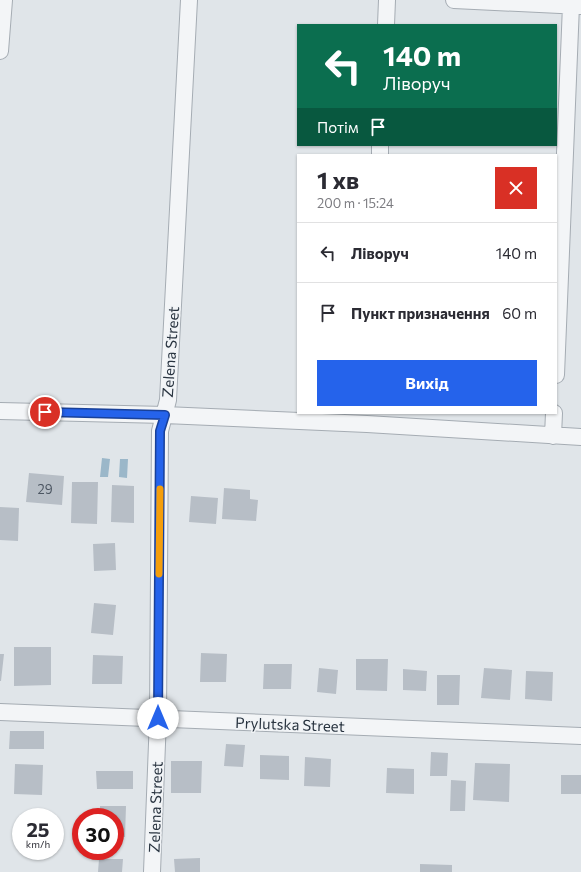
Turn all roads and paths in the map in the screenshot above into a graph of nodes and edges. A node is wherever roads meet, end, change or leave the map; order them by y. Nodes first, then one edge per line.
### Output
1 (4, 0) edge
2 (189, 0) edge
3 (387, 0) edge
4 (454, 0) edge
5 (576, 6) edge
6 (386, 24) edge
7 (0, 51) edge
8 (557, 357) edge
9 (0, 410) edge
10 (554, 414) edge
11 (165, 415) junction
12 (367, 418) edge
13 (554, 436) junction
14 (581, 437) edge
15 (0, 712) edge
16 (158, 718) junction
17 (581, 736) edge
18 (152, 872) edge

1 - 7 street
2 - 11 street, Zelena Street
3 - 6 street
4 - 5 street
5 - 8 street
9 - 11 street
10 - 13 street
11 - 12 street
11 - 16 street, Zelena Street
12 - 13 street
13 - 14 street
15 - 16 street, Prylutska Street
16 - 17 street, Prylutska Street
16 - 18 street, Zelena Street

